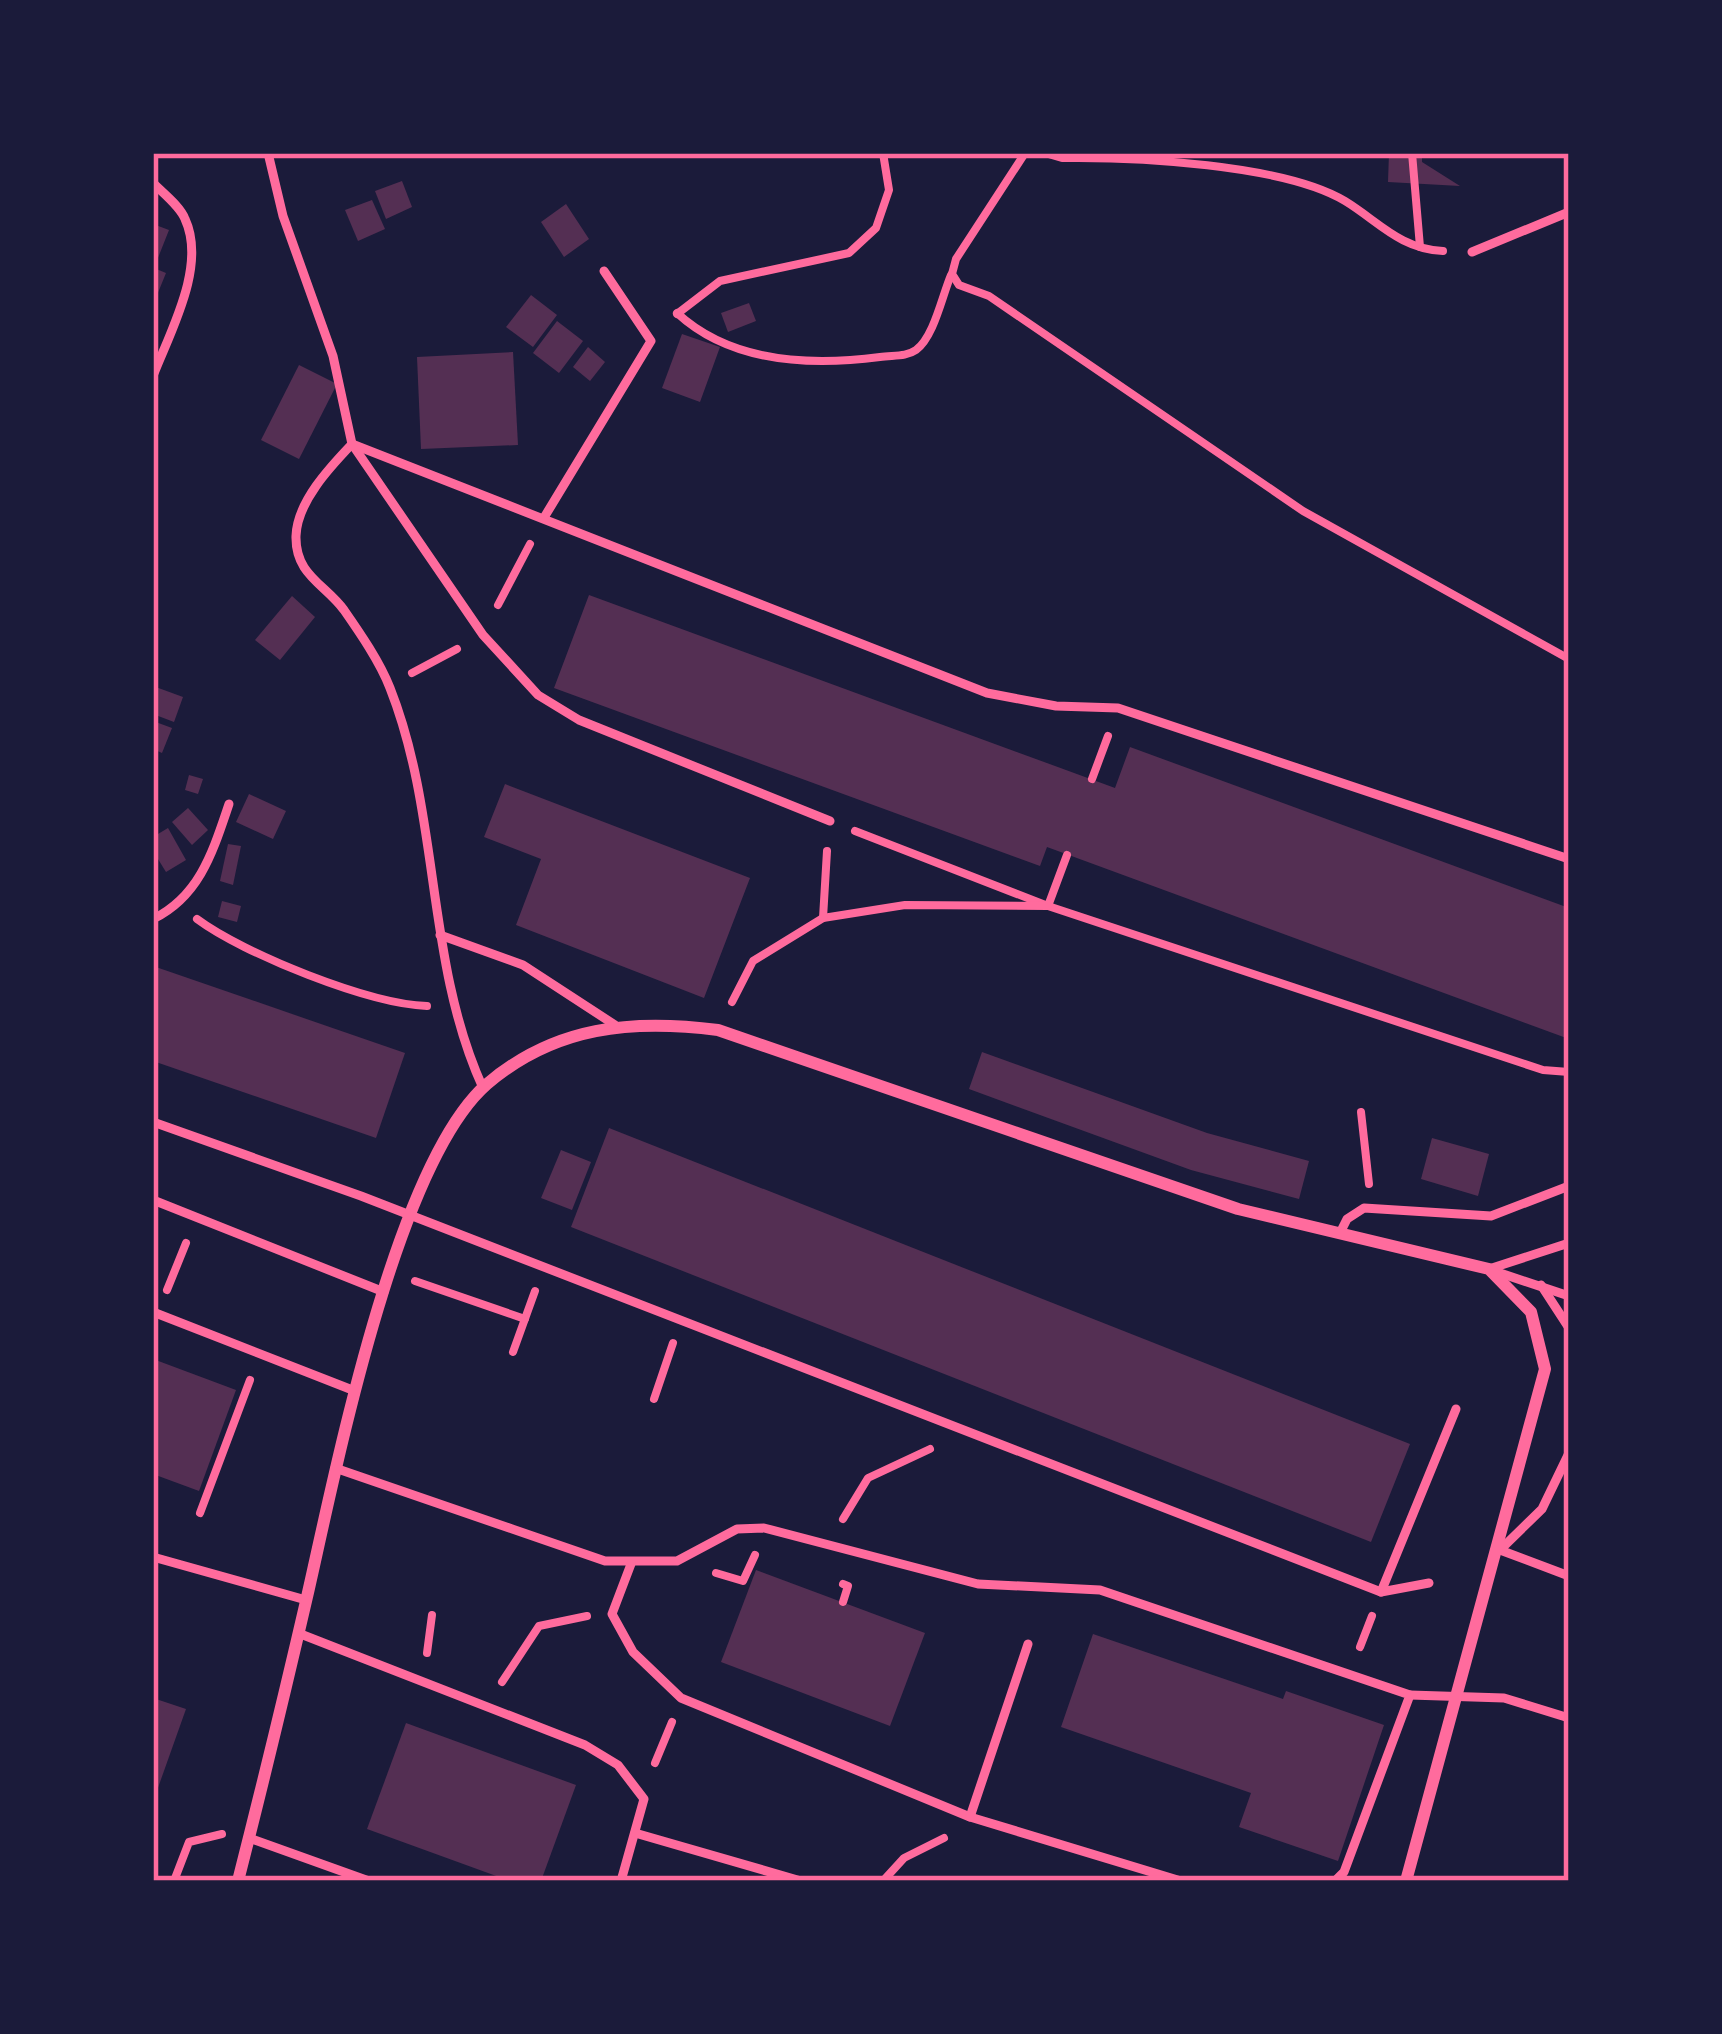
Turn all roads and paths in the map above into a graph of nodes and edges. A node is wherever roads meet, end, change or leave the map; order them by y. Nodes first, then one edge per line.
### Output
1 (268, 153) edge
2 (883, 153) edge
3 (1024, 153) edge
4 (1045, 153) edge
5 (1412, 153) edge
6 (1176, 156) edge
7 (153, 183) edge
8 (1569, 212) edge
9 (1420, 247) junction
10 (1472, 252) joint
11 (604, 272) dead end
12 (952, 274) junction
13 (677, 314) junction
14 (652, 340) junction
15 (153, 376) edge
16 (352, 444) junction
17 (545, 516) junction
18 (482, 635) junction
19 (1569, 659) edge
20 (389, 686) junction
21 (1118, 708) junction
22 (1092, 779) dead end
23 (229, 804) dead end
24 (830, 821) junction
25 (1066, 855) dead end
26 (1569, 859) edge
27 (177, 904) junction
28 (1048, 906) junction
29 (823, 918) junction
30 (153, 919) edge
31 (439, 934) junction
32 (412, 1005) dead end
33 (615, 1024) junction
34 (718, 1030) junction
35 (1569, 1072) edge
36 (483, 1088) junction
37 (1360, 1112) dead end
38 (153, 1122) edge
39 (1569, 1186) edge
40 (153, 1200) edge
41 (1364, 1208) junction
42 (412, 1216) junction
43 (1340, 1233) junction
44 (1569, 1243) edge
45 (543, 1267) junction
46 (1489, 1269) junction
47 (391, 1273) junction
48 (1541, 1285) junction
49 (384, 1292) junction
50 (1569, 1296) edge
51 (153, 1312) edge
52 (525, 1319) junction
53 (681, 1320) junction
54 (1569, 1328) edge
55 (513, 1352) dead end
56 (260, 1354) junction
57 (355, 1391) junction
58 (654, 1399) dead end
59 (1456, 1409) dead end
60 (977, 1436) junction
61 (1569, 1453) edge
62 (335, 1468) junction
63 (200, 1514) dead end
64 (829, 1541) junction
65 (1500, 1550) junction
66 (153, 1557) edge
67 (677, 1561) junction
68 (772, 1561) dead end
69 (631, 1564) junction
70 (1569, 1576) edge
71 (829, 1580) dead end
72 (1429, 1583) dead end
73 (1382, 1592) junction
74 (306, 1600) junction
75 (843, 1602) dead end
76 (612, 1614) junction
77 (298, 1633) junction
78 (1028, 1644) dead end
79 (1350, 1674) junction
80 (1410, 1695) junction
81 (682, 1697) junction
82 (1458, 1697) junction
83 (486, 1706) junction
84 (1569, 1718) edge
85 (644, 1799) junction
86 (970, 1817) junction
87 (964, 1829) dead end
88 (635, 1833) junction
89 (249, 1838) junction
90 (174, 1881) edge
91 (238, 1881) edge
92 (369, 1881) edge
93 (621, 1881) edge
94 (801, 1881) edge
95 (883, 1881) edge
96 (1181, 1881) edge
97 (1335, 1881) edge
98 (1406, 1881) edge

1 - 16 lane
2 - 13 path
3 - 12 path
4 - 6 path
5 - 9 path
6 - 9 path
7 - 15 lane
8 - 10 lane
9 - 10 path
11 - 14 lane
12 - 13 path
12 - 19 path
13 - 14 path
14 - 17 lane
16 - 17 lane
16 - 18 lane
16 - 20 lane
17 - 18 path
17 - 21 lane
18 - 20 path
18 - 24 lane
20 - 31 lane
21 - 22 path
21 - 26 lane
23 - 27 lane
24 - 28 path
24 - 29 path
25 - 28 path
27 - 30 lane
27 - 32 path
28 - 29 path
28 - 35 path
29 - 34 path
31 - 33 lane
31 - 36 lane
33 - 34 street
33 - 36 street
34 - 43 street
36 - 42 street
37 - 41 path
38 - 42 lane
39 - 41 lane
40 - 49 lane
41 - 43 lane
42 - 45 lane
42 - 47 street
43 - 46 street
44 - 46 lane
45 - 52 path
45 - 53 lane
46 - 48 lane
46 - 65 street
47 - 49 street
47 - 52 path
48 - 50 lane
48 - 54 lane
49 - 57 street
51 - 56 lane
52 - 55 path
53 - 58 path
53 - 60 lane
56 - 57 lane
56 - 63 path
57 - 62 street
59 - 73 lane
60 - 64 path
60 - 73 lane
61 - 65 lane
62 - 69 lane
62 - 74 street
64 - 67 lane
64 - 79 lane
65 - 70 lane
65 - 82 street
66 - 74 lane
67 - 68 path
67 - 69 lane
69 - 76 lane
71 - 75 path
72 - 73 lane
73 - 79 path
74 - 77 street
76 - 81 lane
76 - 83 path
77 - 83 lane
77 - 89 street
78 - 86 lane
79 - 80 lane
80 - 82 lane
80 - 97 lane
81 - 85 path
81 - 86 lane
82 - 84 lane
82 - 98 street
83 - 85 lane
85 - 88 lane
86 - 96 lane
87 - 95 path
88 - 93 lane
88 - 94 lane
89 - 90 path
89 - 91 street
89 - 92 lane

